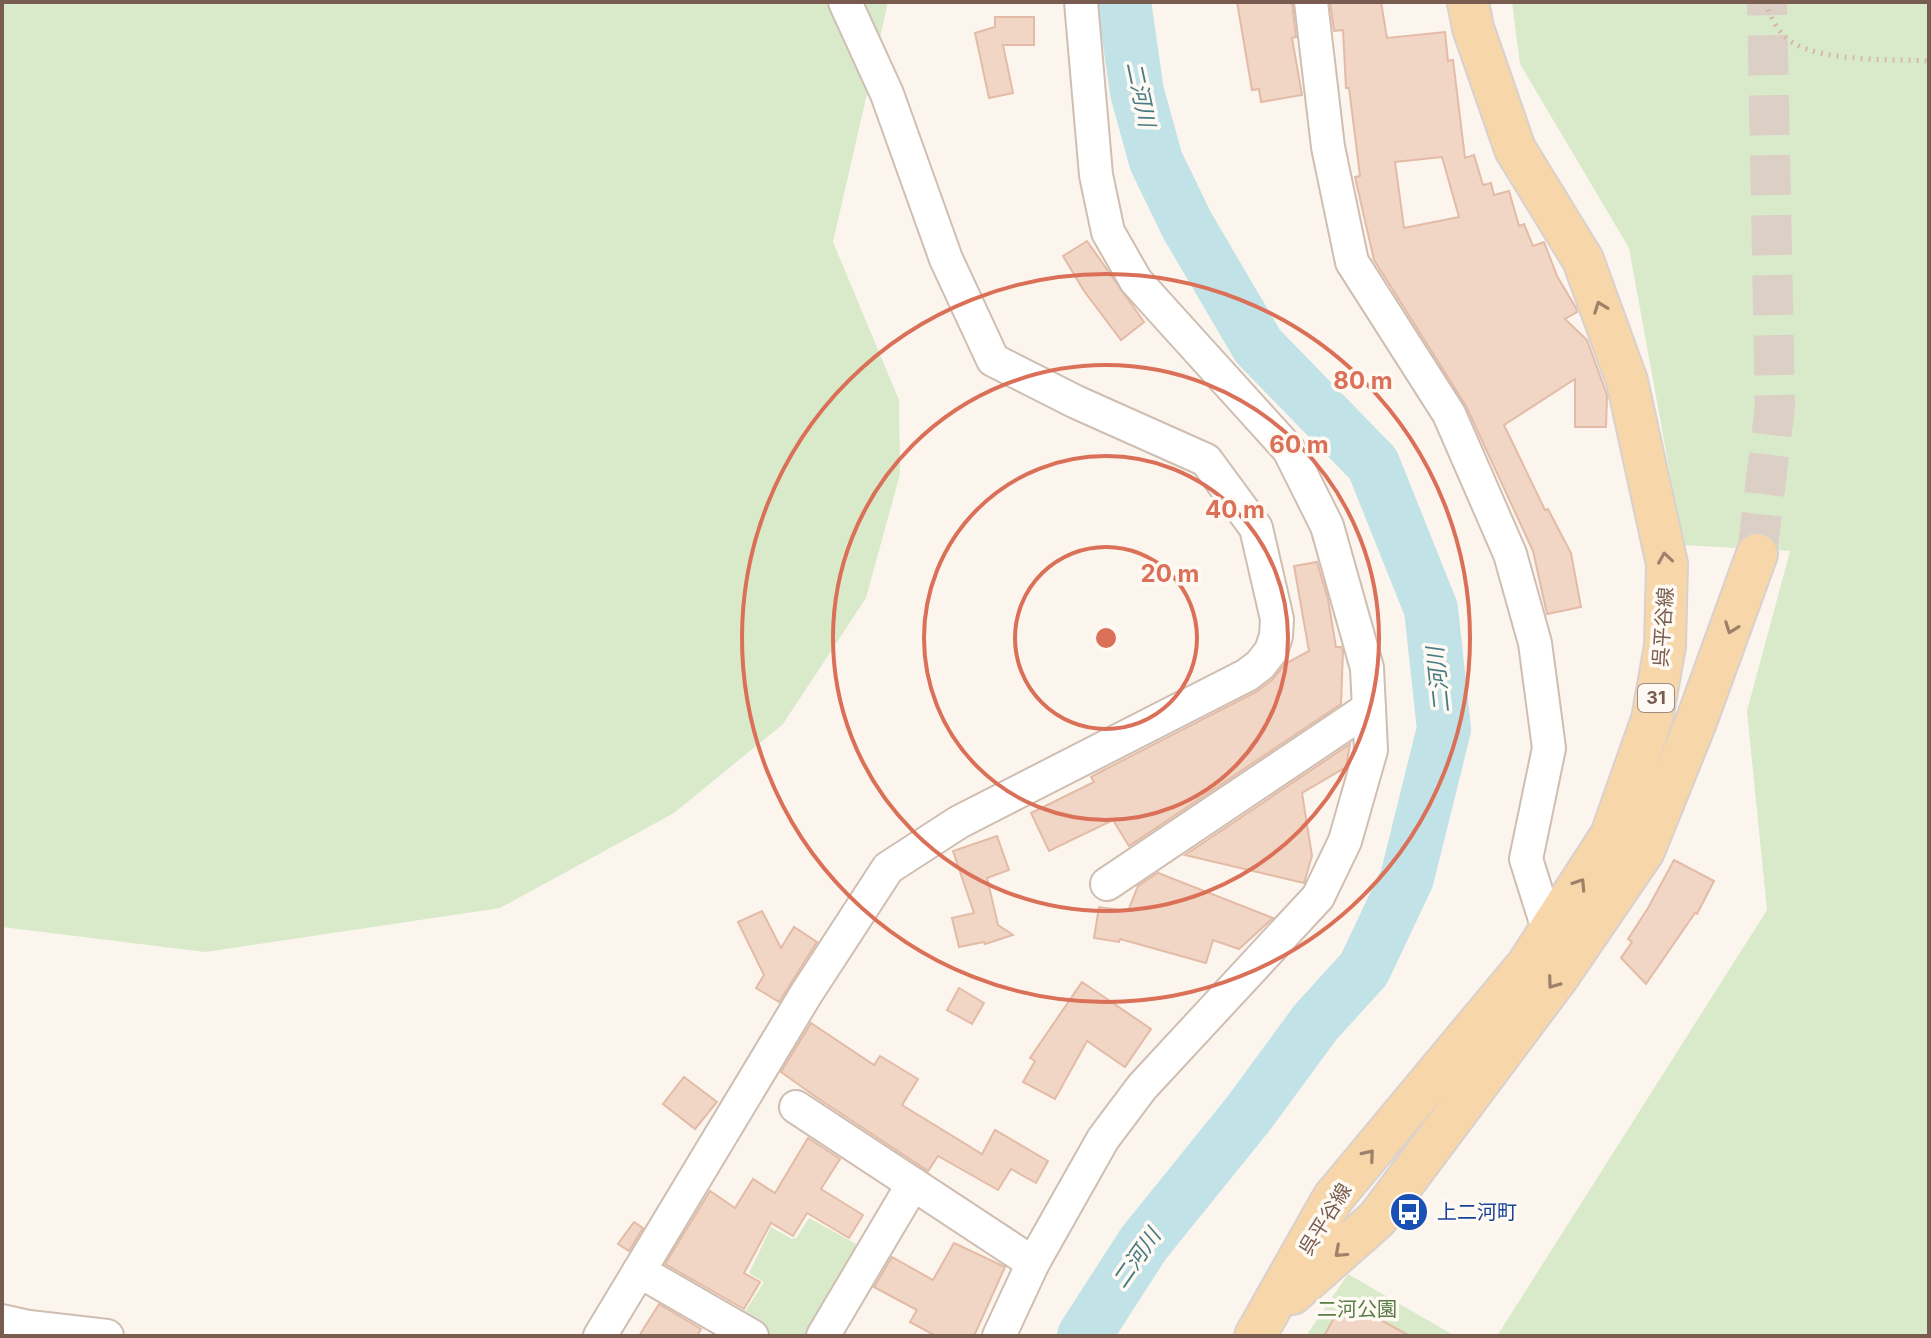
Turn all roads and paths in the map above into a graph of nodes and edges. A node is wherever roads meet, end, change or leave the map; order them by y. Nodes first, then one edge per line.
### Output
1 (845, 2) edge
2 (1081, 2) edge
3 (1311, 2) edge
4 (1468, 2) edge
5 (1766, 2) edge
6 (1929, 61) edge
7 (1757, 554) tunnel mouth
8 (1369, 708) junction
9 (1107, 884) dead end
10 (1549, 932) junction
11 (796, 1107) dead end
12 (913, 1184) junction
13 (1033, 1263) junction
14 (639, 1271) junction
15 (2, 1321) edge
16 (1262, 1326) edge
17 (107, 1336) edge
18 (600, 1336) edge
19 (752, 1336) edge
20 (823, 1336) edge
21 (999, 1336) edge

1 - 14 street
2 - 8 street
3 - 10 street
10 -> 4 main road, 呉平谷線 / 31
5 - 6 path
7 -> 16 main road, 呉平谷線 / 31
8 - 9 street
8 - 13 street
16 -> 10 main road, 呉平谷線 / 31
11 - 12 street
12 - 13 street
12 - 20 street
13 - 21 street
14 - 18 street
14 - 19 street
15 - 17 street

